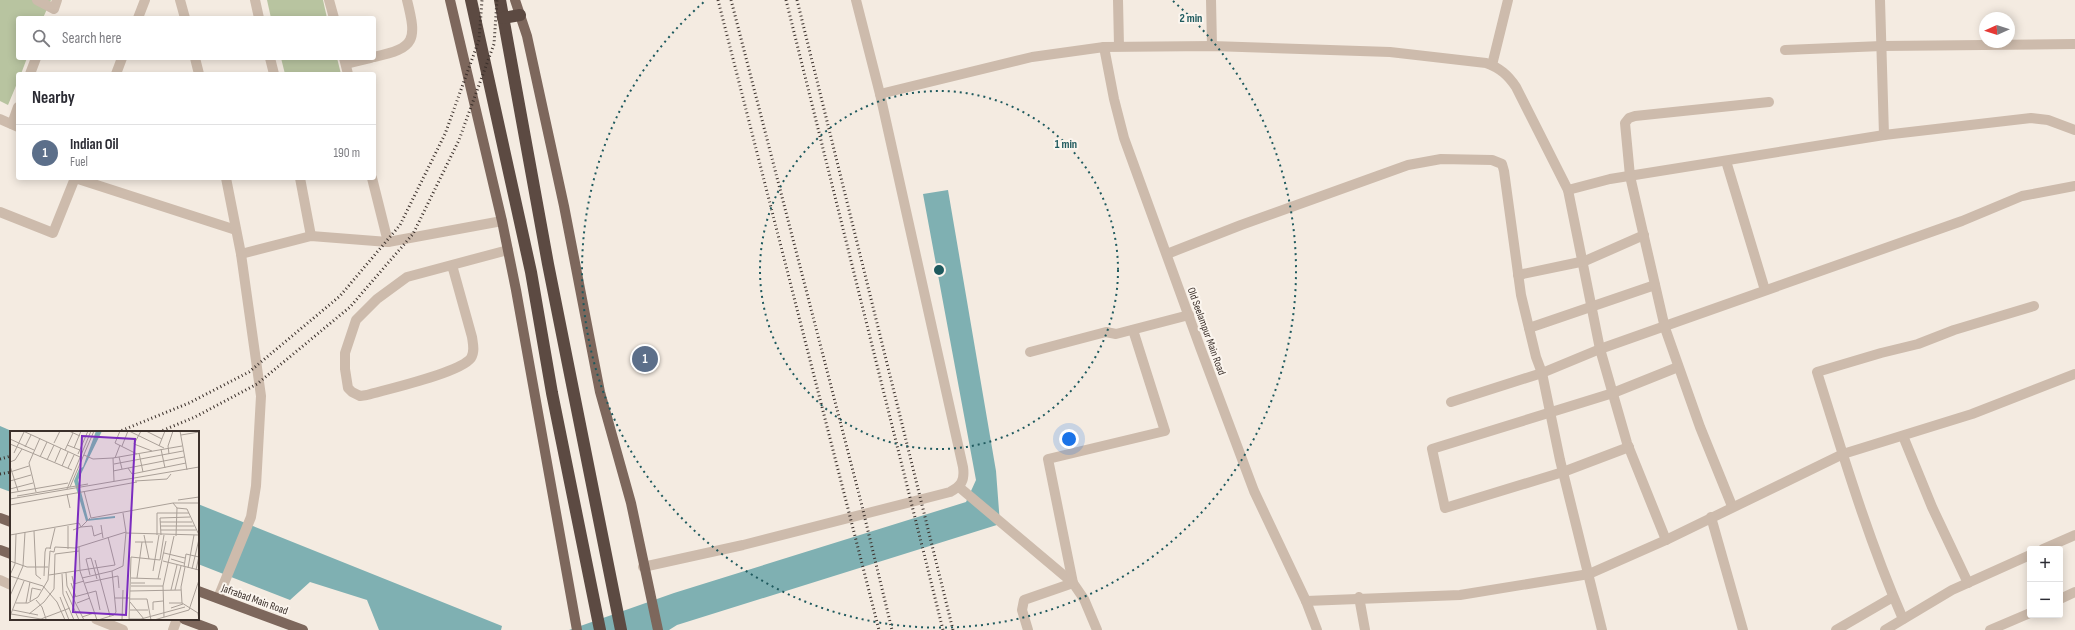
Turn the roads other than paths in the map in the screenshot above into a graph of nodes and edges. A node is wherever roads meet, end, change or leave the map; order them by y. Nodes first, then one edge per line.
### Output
1 (37, 0) edge
2 (145, 0) edge
3 (180, 0) edge
4 (255, 0) edge
5 (329, 0) edge
6 (407, 0) edge
7 (450, 0) edge
8 (471, 0) edge
9 (500, 0) edge
10 (515, 0) edge
11 (856, 0) edge
12 (1118, 0) edge
13 (1211, 0) edge
14 (1508, 0) edge
15 (1880, 0) edge
16 (54, 9) edge
17 (139, 16) edge
18 (184, 16) edge
19 (259, 16) edge
20 (333, 16) edge
21 (520, 16) junction
22 (504, 18) junction
23 (2075, 44) edge
24 (1104, 46) junction
25 (1122, 46) junction
26 (1212, 46) junction
27 (1882, 46) junction
28 (1784, 50) dead end
29 (376, 57) edge
30 (35, 60) edge
31 (121, 60) edge
32 (196, 60) edge
33 (270, 60) edge
34 (345, 61) edge
35 (1492, 65) junction
36 (31, 72) edge
37 (117, 72) edge
38 (198, 72) edge
39 (274, 72) edge
40 (348, 72) edge
41 (880, 94) junction
42 (1769, 102) dead end
43 (0, 119) edge
44 (15, 125) edge
45 (2075, 130) edge
46 (1884, 134) junction
47 (1726, 161) junction
48 (1630, 176) junction
49 (74, 180) edge
50 (81, 180) edge
51 (226, 180) edge
52 (300, 180) edge
53 (372, 180) edge
54 (2075, 186) edge
55 (1568, 190) junction
56 (0, 212) edge
57 (502, 221) junction
58 (236, 230) junction
59 (1644, 235) junction
60 (312, 236) junction
61 (388, 242) junction
62 (508, 250) junction
63 (241, 254) junction
64 (1167, 254) junction
65 (1583, 262) junction
66 (452, 265) junction
67 (1518, 275) junction
68 (1655, 285) junction
69 (1765, 290) junction
70 (2034, 306) dead end
71 (1592, 307) junction
72 (1189, 315) junction
73 (1529, 328) junction
74 (1665, 328) junction
75 (1133, 330) junction
76 (1600, 349) junction
77 (1030, 352) dead end
78 (1678, 367) junction
79 (1542, 373) junction
80 (2075, 374) edge
81 (1613, 393) junction
82 (1451, 402) dead end
83 (1550, 412) junction
84 (1903, 436) junction
85 (1629, 447) junction
86 (1843, 454) junction
87 (1563, 472) junction
88 (960, 487) junction
89 (1732, 506) junction
90 (1711, 517) junction
91 (0, 518) edge
92 (10, 522) edge
93 (2075, 535) edge
94 (1666, 540) junction
95 (2050, 546) edge
96 (0, 550) edge
97 (10, 554) edge
98 (2027, 556) edge
99 (643, 567) junction
100 (1589, 574) junction
101 (0, 580) edge
102 (1073, 583) junction
103 (1968, 583) junction
104 (10, 585) edge
105 (199, 591) edge
106 (2075, 592) edge
107 (1360, 597) junction
108 (1894, 597) junction
109 (218, 598) junction
110 (2063, 598) edge
111 (1306, 601) junction
112 (2027, 613) edge
113 (1903, 619) junction
114 (98, 620) edge
115 (177, 620) edge
116 (187, 620) edge
117 (123, 630) edge
118 (173, 630) edge
119 (213, 630) edge
120 (303, 630) edge
121 (577, 630) edge
122 (600, 630) edge
123 (621, 630) edge
124 (658, 630) edge
125 (1028, 630) edge
126 (1097, 630) edge
127 (1317, 630) edge
128 (1365, 630) edge
129 (1602, 630) edge
130 (1743, 630) edge
131 (1836, 630) edge
132 (1886, 630) edge
133 (1990, 630) edge

1 - 16 street
2 - 17 street
3 - 18 street
4 - 19 street
5 - 20 street
6 - 29 street
7 - 57 main road
8 - 122 highway
9 - 22 highway
10 - 21 main road
11 - 41 street
12 - 25 street
13 - 26 street
14 - 35 street
15 - 27 street
21 - 22 highway
21 - 99 main road
22 - 123 highway
23 - 27 street
24 - 25 street
24 - 41 street
24 - 64 street, Old Seelampur Main Road
25 - 26 street
26 - 35 street
27 - 28 street
27 - 46 street
30 - 36 street
31 - 37 street
32 - 38 street
33 - 39 street
34 - 40 street
35 - 55 street
41 - 88 street
42 - 48 street
43 - 44 street
45 - 46 street
46 - 47 street
47 - 48 street
47 - 69 street
48 - 55 street
48 - 59 street
49 - 56 street
50 - 58 street
51 - 58 street
52 - 60 street
53 - 61 street
54 - 69 street
55 - 65 street
57 - 61 street
57 - 62 main road
58 - 63 street
59 - 65 street
59 - 68 street
60 - 61 street
60 - 63 street
62 - 66 street
62 - 121 main road
63 - 109 street
64 - 67 street
64 - 72 street, Old Seelampur Main Road
65 - 67 street
65 - 71 street
66 - 66 street
67 - 73 street
68 - 71 street
68 - 74 street
69 - 74 street
70 - 86 street
71 - 73 street
71 - 76 street
72 - 75 street
72 - 111 street, Old Seelampur Main Road
73 - 79 street
74 - 76 street
74 - 78 street
75 - 77 street
75 - 102 street
76 - 79 street
76 - 81 street
78 - 81 street
78 - 89 street
79 - 82 street
79 - 83 street
80 - 84 street
81 - 83 street
81 - 85 street
83 - 87 street
83 - 87 street
84 - 86 street
84 - 103 street
85 - 87 street
85 - 94 street
86 - 89 street
86 - 108 street
87 - 100 street
88 - 99 street
88 - 102 street
89 - 90 street
90 - 94 street
90 - 130 street
91 - 92 main road
93 - 95 street
94 - 100 street
96 - 97 main road
98 - 103 street
99 - 124 main road
100 - 107 street
100 - 129 street
101 - 104 street
102 - 125 street
102 - 126 street
103 - 113 street
105 - 109 main road, Jafrabad Main Road
106 - 110 street
107 - 111 street
107 - 128 street
108 - 113 street
108 - 131 street
109 - 120 main road, Jafrabad Main Road
111 - 127 street, Old Seelampur Main Road
112 - 133 street
113 - 132 street
114 - 117 street
115 - 118 street
116 - 119 main road

